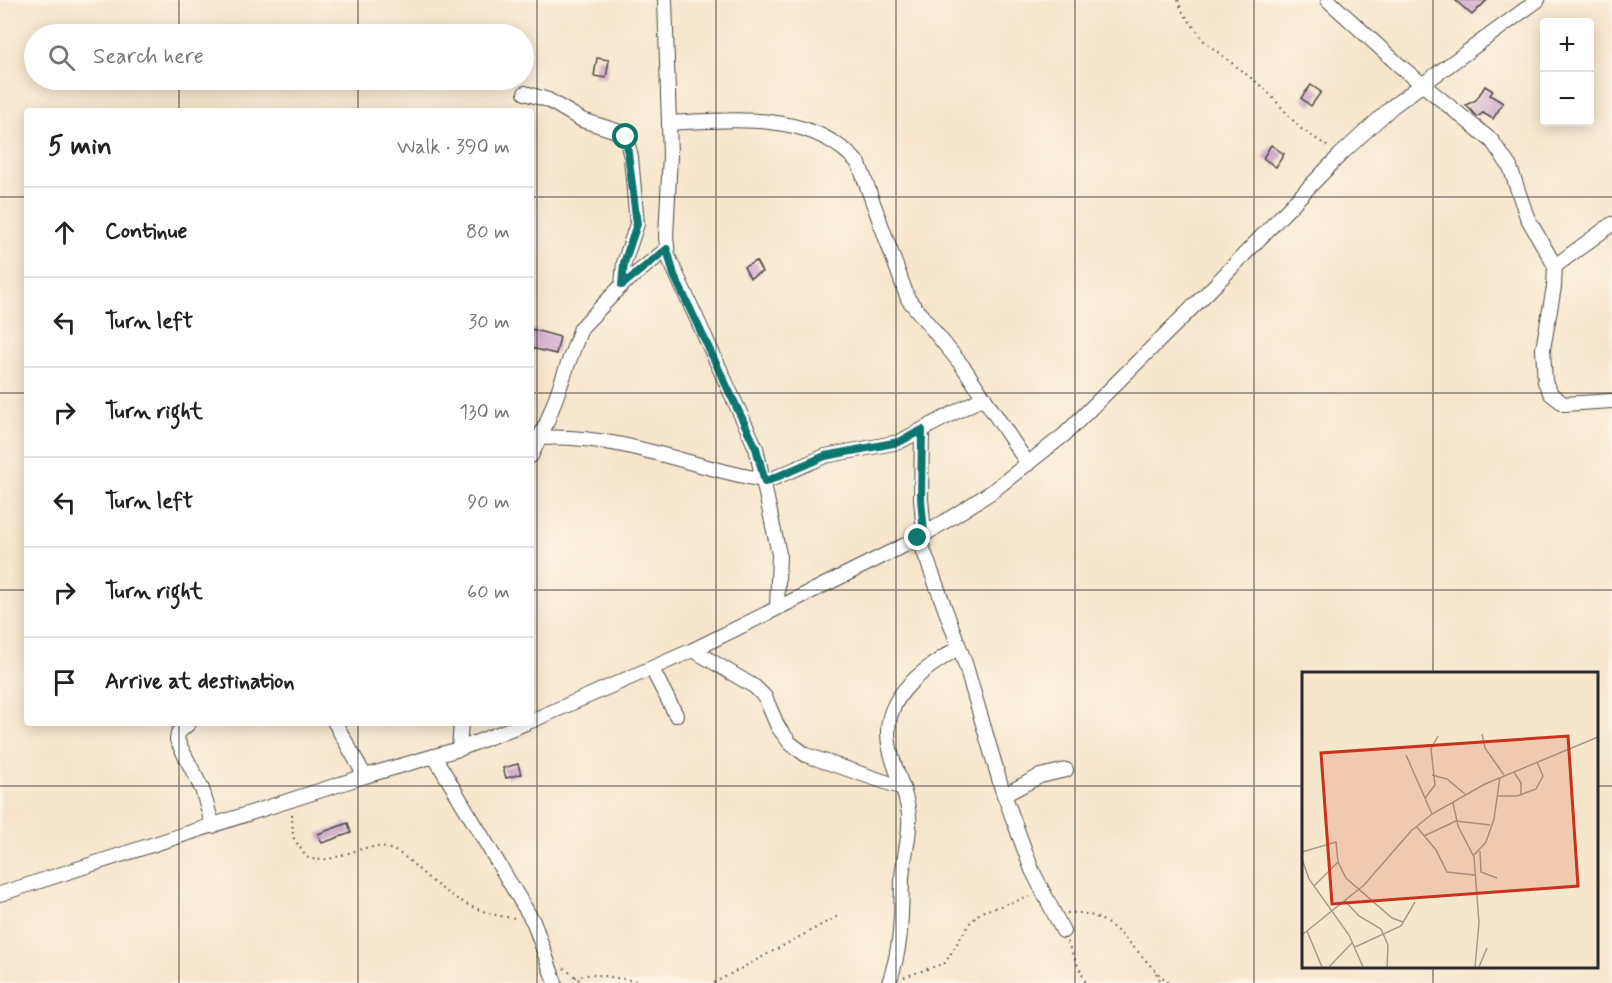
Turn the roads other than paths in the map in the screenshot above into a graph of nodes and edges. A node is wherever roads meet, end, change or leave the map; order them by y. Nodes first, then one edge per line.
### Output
1 (665, 0) edge
2 (1328, 0) edge
3 (1538, 0) edge
4 (1520, 5) edge
5 (1423, 83) junction
6 (525, 93) dead end
7 (669, 123) junction
8 (1612, 224) edge
9 (667, 249) junction
10 (1555, 266) junction
11 (622, 285) junction
12 (984, 397) junction
13 (1612, 402) edge
14 (922, 430) junction
15 (540, 438) junction
16 (534, 450) edge
17 (1028, 464) junction
18 (764, 481) junction
19 (921, 536) junction
20 (777, 607) junction
21 (959, 647) junction
22 (693, 650) junction
23 (652, 669) junction
24 (676, 715) dead end
25 (534, 720) edge
26 (186, 726) edge
27 (336, 726) edge
28 (461, 726) edge
29 (518, 726) edge
30 (459, 748) junction
31 (434, 756) junction
32 (1066, 770) dead end
33 (365, 776) junction
34 (903, 788) junction
35 (1004, 795) junction
36 (213, 826) junction
37 (0, 894) edge
38 (1063, 931) road end
39 (889, 982) edge
40 (555, 983) edge

1 - 7 street
2 - 5 street
3 - 4 street
4 - 5 street
5 - 10 street
5 - 17 street
6 - 11 street
7 - 9 street
7 - 12 street
8 - 10 street
9 - 11 street
9 - 18 street
10 - 13 street
11 - 15 street
12 - 14 street
12 - 17 street
14 - 18 street
14 - 19 street
15 - 16 street
15 - 18 street
17 - 19 street
18 - 20 street
19 - 20 street
19 - 21 street
20 - 22 street
21 - 34 street
21 - 35 street
22 - 23 street
22 - 34 street
23 - 24 street
23 - 25 street
26 - 36 street
27 - 33 street
28 - 30 street
29 - 30 street
30 - 31 street
31 - 33 street
31 - 40 street
32 - 35 street
33 - 36 street
34 - 39 street
35 - 38 street
36 - 37 street

